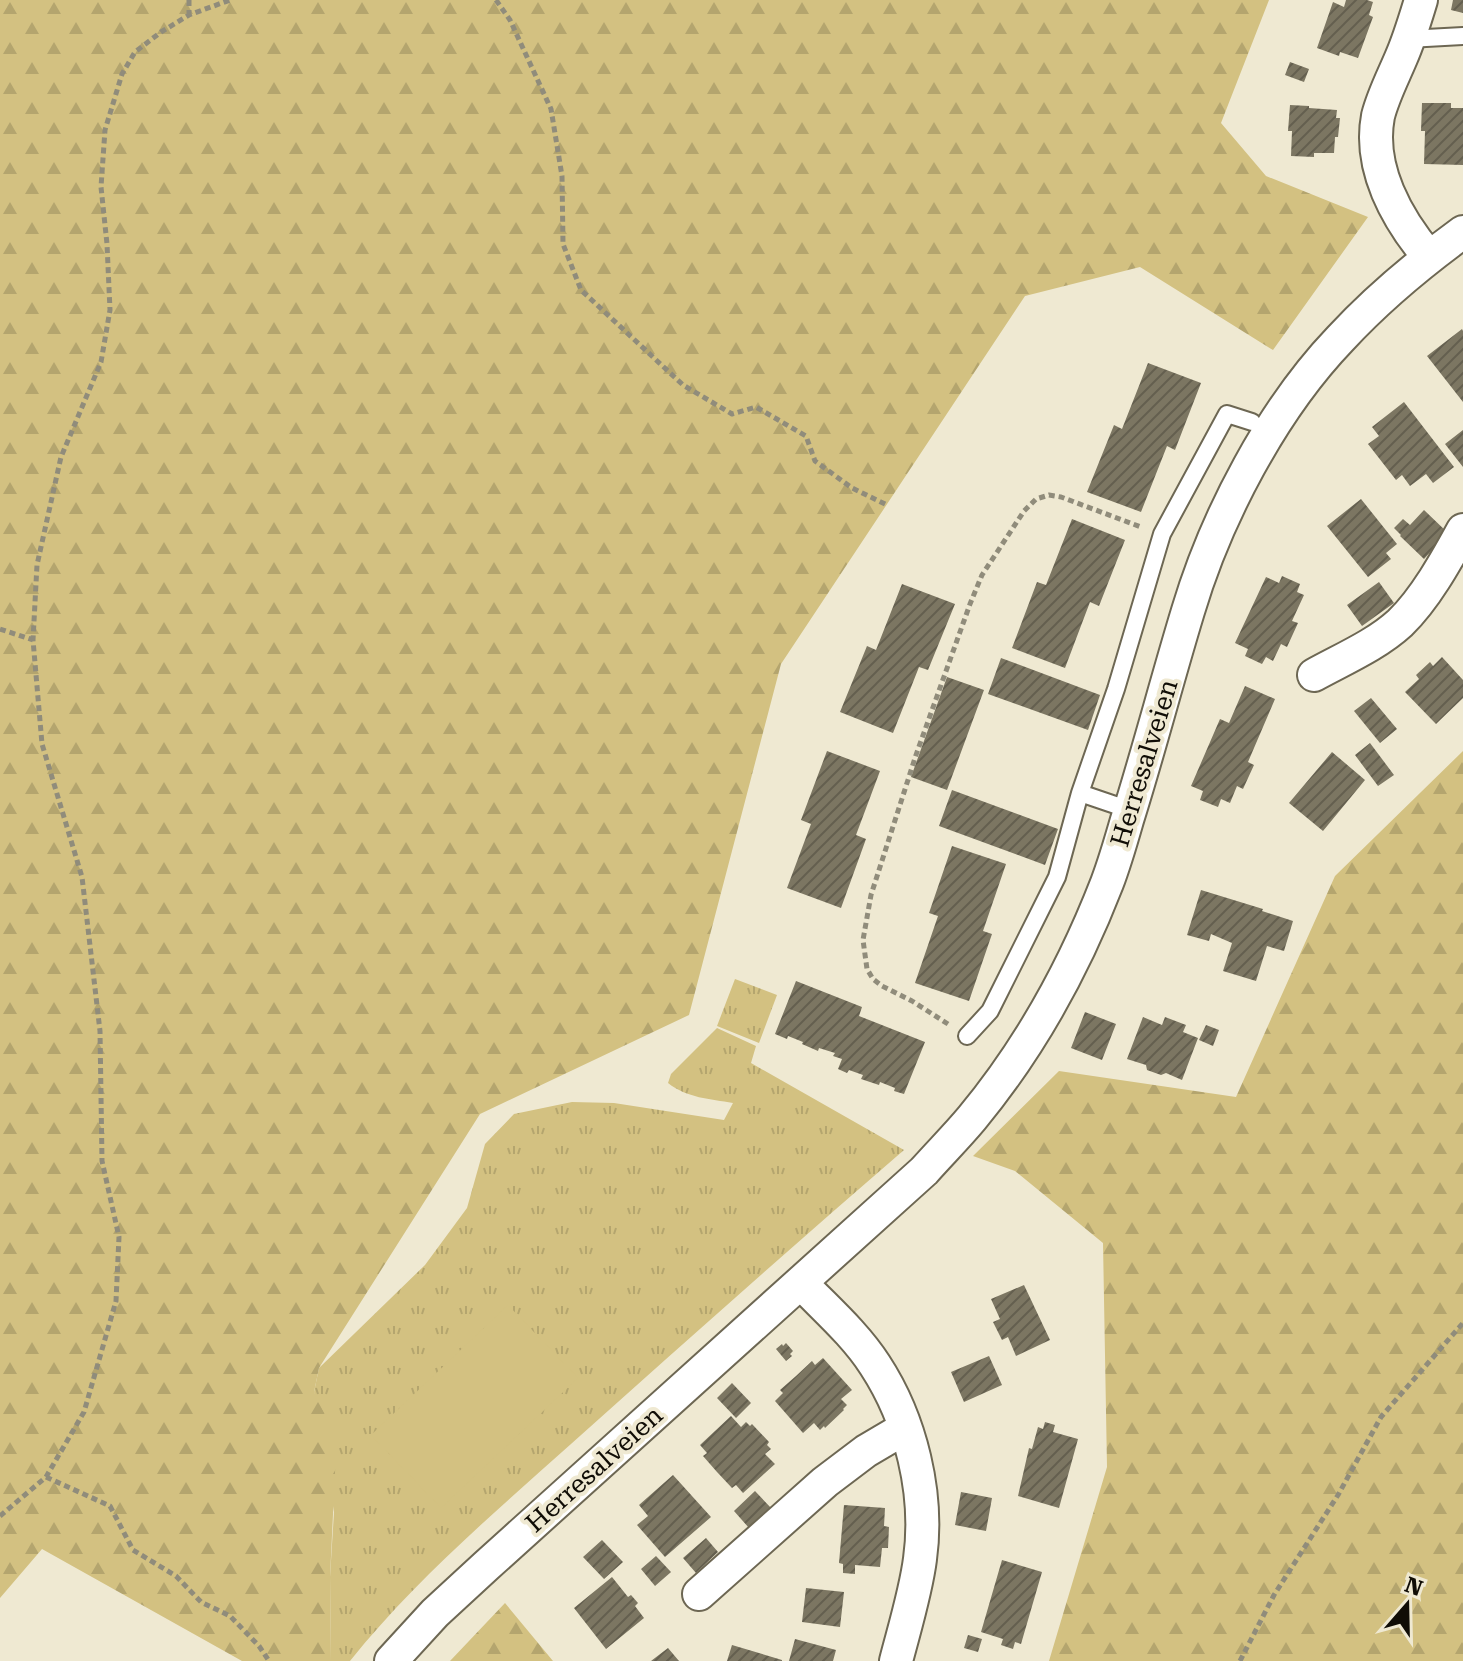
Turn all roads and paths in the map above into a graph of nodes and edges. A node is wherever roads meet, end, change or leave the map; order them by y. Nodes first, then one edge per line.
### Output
1 (189, 0) edge
2 (230, 0) edge
3 (496, 0) edge
4 (1421, 0) edge
5 (189, 15) junction
6 (1463, 36) edge
7 (1408, 39) junction
8 (1463, 232) edge
9 (1429, 257) junction
10 (1252, 422) dead end
11 (887, 505) dead end
12 (1463, 530) edge
13 (1162, 534) junction
14 (0, 629) edge
15 (33, 640) junction
16 (1314, 675) dead end
17 (1080, 793) junction
18 (1130, 810) junction
19 (967, 1036) joint
20 (801, 1283) junction
21 (1463, 1323) edge
22 (905, 1428) junction
23 (46, 1477) junction
24 (0, 1516) edge
25 (699, 1594) dead end
26 (269, 1661) edge
27 (391, 1661) edge
28 (896, 1661) edge
29 (1240, 1661) edge

1 - 5 path
2 - 5 path
3 - 11 path
4 - 7 street
5 - 15 path
6 - 7 lane
7 - 9 street
8 - 9 street, Herresalveien
9 - 18 street, Herresalveien
10 - 13 lane, Herresalveien
12 - 16 street
13 - 17 lane, Herresalveien
13 - 19 path
14 - 15 path
15 - 23 path
17 - 18 lane
17 - 19 lane, Herresalveien
18 - 20 street, Herresalveien
20 - 22 street
20 - 27 street, Herresalveien
21 - 29 path
22 - 25 street
22 - 28 street
23 - 24 path
23 - 26 path

